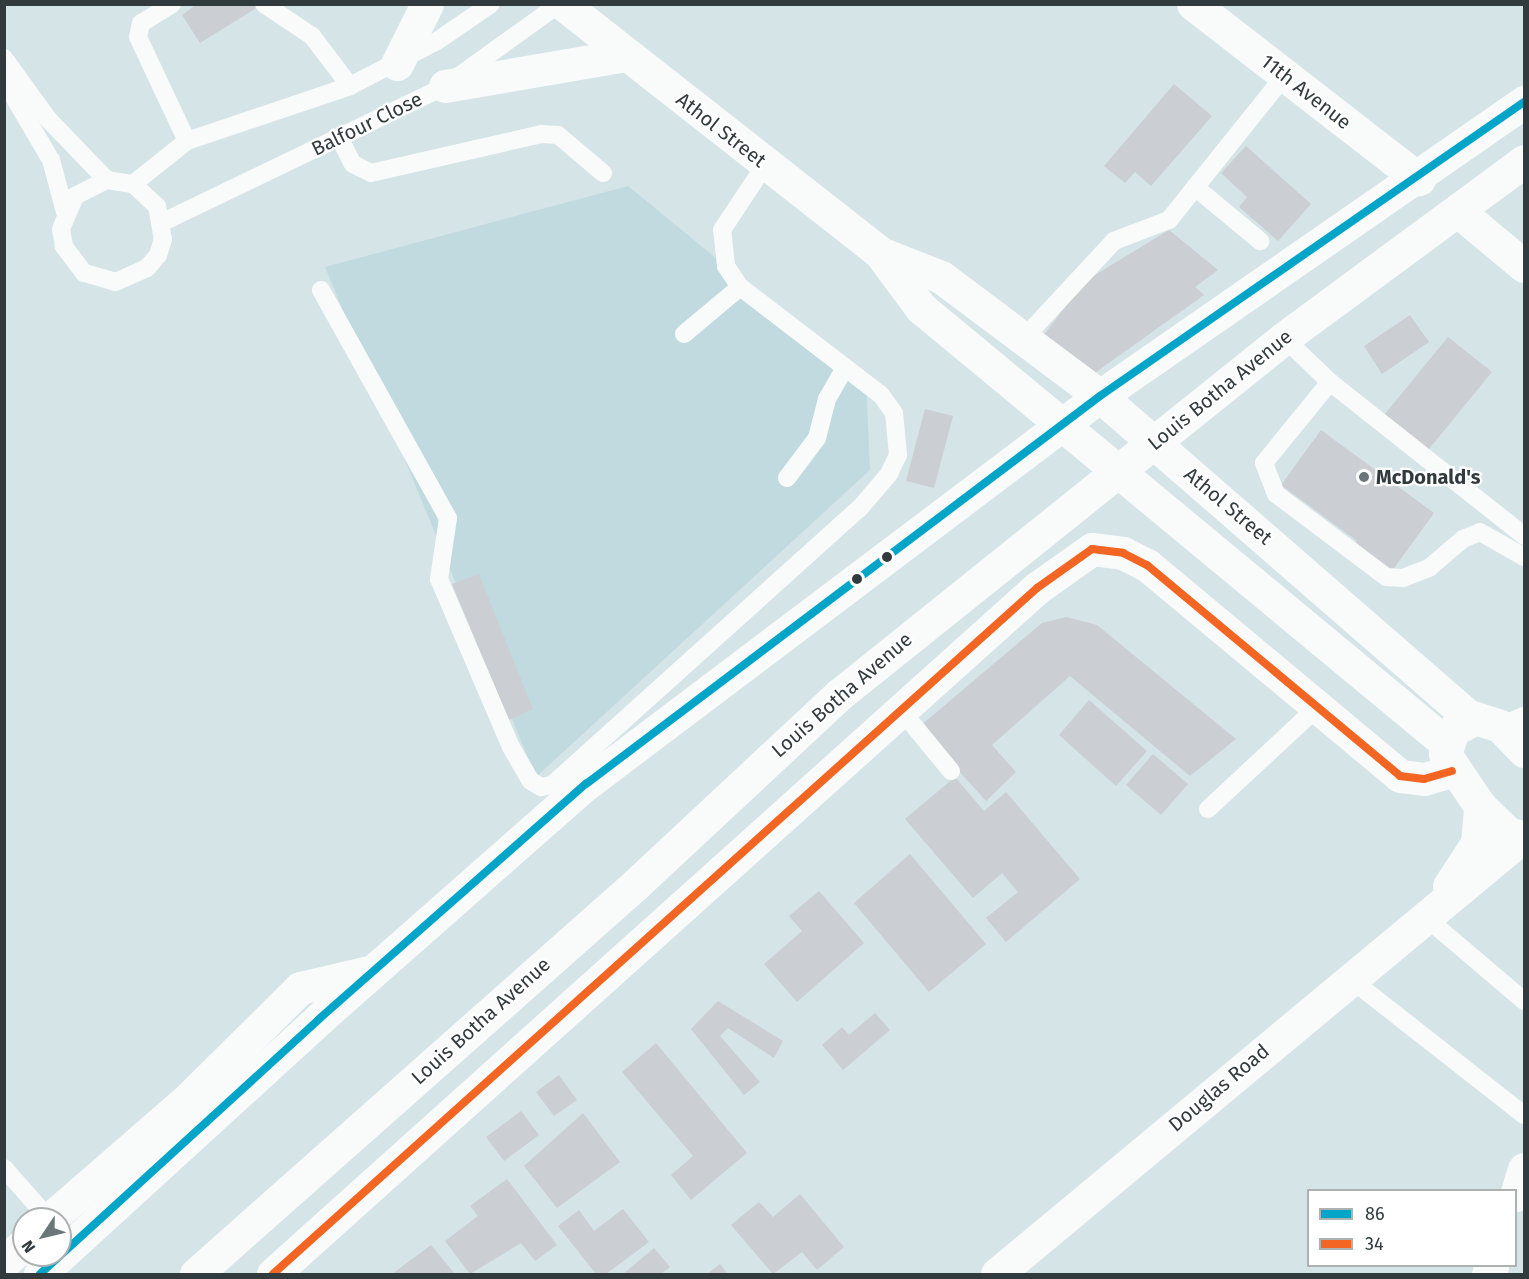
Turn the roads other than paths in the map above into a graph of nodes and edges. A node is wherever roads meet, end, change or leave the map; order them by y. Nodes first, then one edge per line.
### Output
1 (172, 4) edge
2 (264, 4) edge
3 (427, 4) edge
4 (491, 4) edge
5 (561, 4) edge
6 (1193, 4) edge
7 (627, 55) junction
8 (4, 58) edge
9 (397, 64) junction
10 (1285, 75) junction
11 (4, 80) edge
12 (350, 86) junction
13 (446, 86) junction
14 (1524, 102) edge
15 (339, 138) junction
16 (187, 141) junction
17 (1524, 161) edge
18 (765, 165) junction
19 (603, 173) dead end
20 (1419, 179) junction
21 (107, 180) junction
22 (133, 184) junction
23 (1195, 187) junction
24 (1458, 211) junction
25 (65, 212) junction
26 (163, 222) junction
27 (1260, 241) dead end
28 (880, 254) junction
29 (1524, 266) edge
30 (740, 287) junction
31 (321, 290) dead end
32 (684, 334) dead end
33 (1284, 338) junction
34 (1022, 340) junction
35 (845, 368) junction
36 (1330, 382) junction
37 (1100, 396) junction
38 (1061, 426) junction
39 (1155, 444) junction
40 (1117, 473) junction
41 (787, 478) dead end
42 (1524, 536) edge
43 (1524, 557) edge
44 (936, 615) junction
45 (967, 650) junction
46 (1319, 706) junction
47 (901, 710) junction
48 (1499, 720) edge
49 (1524, 751) edge
50 (1448, 756) junction
51 (951, 771) dead end
52 (1480, 806) junction
53 (1208, 809) dead end
54 (1523, 838) edge
55 (1432, 907) junction
56 (373, 971) junction
57 (1348, 977) junction
58 (1524, 1001) edge
59 (1524, 1115) edge
60 (4, 1168) edge
61 (1524, 1169) edge
62 (1517, 1189) edge
63 (39, 1207) edge
64 (64, 1207) edge
65 (40, 1275) edge
66 (196, 1275) edge
67 (273, 1275) edge
68 (997, 1275) edge

1 - 16 lane
2 - 12 lane
3 - 9 main road
4 - 9 lane, Balfour Close
5 - 7 main road, Athol Street
5 - 13 lane, Balfour Close
6 - 10 main road, 11th Avenue
7 - 13 main road
7 - 18 main road, Athol Street
8 - 21 lane
9 - 12 lane, Balfour Close
10 - 20 main road, 11th Avenue
10 - 23 lane
11 - 25 lane
12 - 16 lane, Balfour Close
13 - 15 lane, Balfour Close
14 - 20 main road
15 - 19 lane
15 - 26 lane, Balfour Close
16 - 22 lane, Balfour Close
17 - 24 main road, Louis Botha Avenue
18 - 28 main road, Athol Street
18 - 30 lane
20 - 37 main road
21 - 22 lane
21 - 25 lane
22 - 26 lane
23 - 27 lane
23 - 34 lane
24 - 29 main road
24 - 33 main road, Louis Botha Avenue
25 - 26 lane
28 - 34 main road, Athol Street
28 - 38 main road, Athol Street
30 - 32 lane
30 - 35 lane
31 - 35 lane
33 - 36 lane
33 - 39 main road, Louis Botha Avenue
34 - 37 main road, Athol Street
35 - 41 lane
36 - 42 lane
36 - 43 lane
37 - 38 main road
37 - 39 main road, Athol Street
38 - 40 main road, Athol Street
38 - 56 main road
39 - 40 main road, Louis Botha Avenue
39 - 48 main road, Athol Street
40 - 44 main road, Louis Botha Avenue
40 - 50 main road, Athol Street
44 - 45 main road
44 - 66 main road, Louis Botha Avenue
45 - 46 main road
45 - 47 main road
46 - 50 main road
46 - 53 lane
47 - 51 lane
47 - 67 main road
48 - 49 main road, Athol Street
48 - 50 main road
50 - 52 main road, Athol Street
52 - 54 main road, Athol Street
52 - 55 main road, Douglas Road
54 - 55 main road, Douglas Road
55 - 57 main road, Douglas Road
55 - 58 lane
56 - 64 main road
56 - 65 main road
57 - 59 lane
57 - 68 main road, Douglas Road
60 - 63 lane
61 - 62 main road

